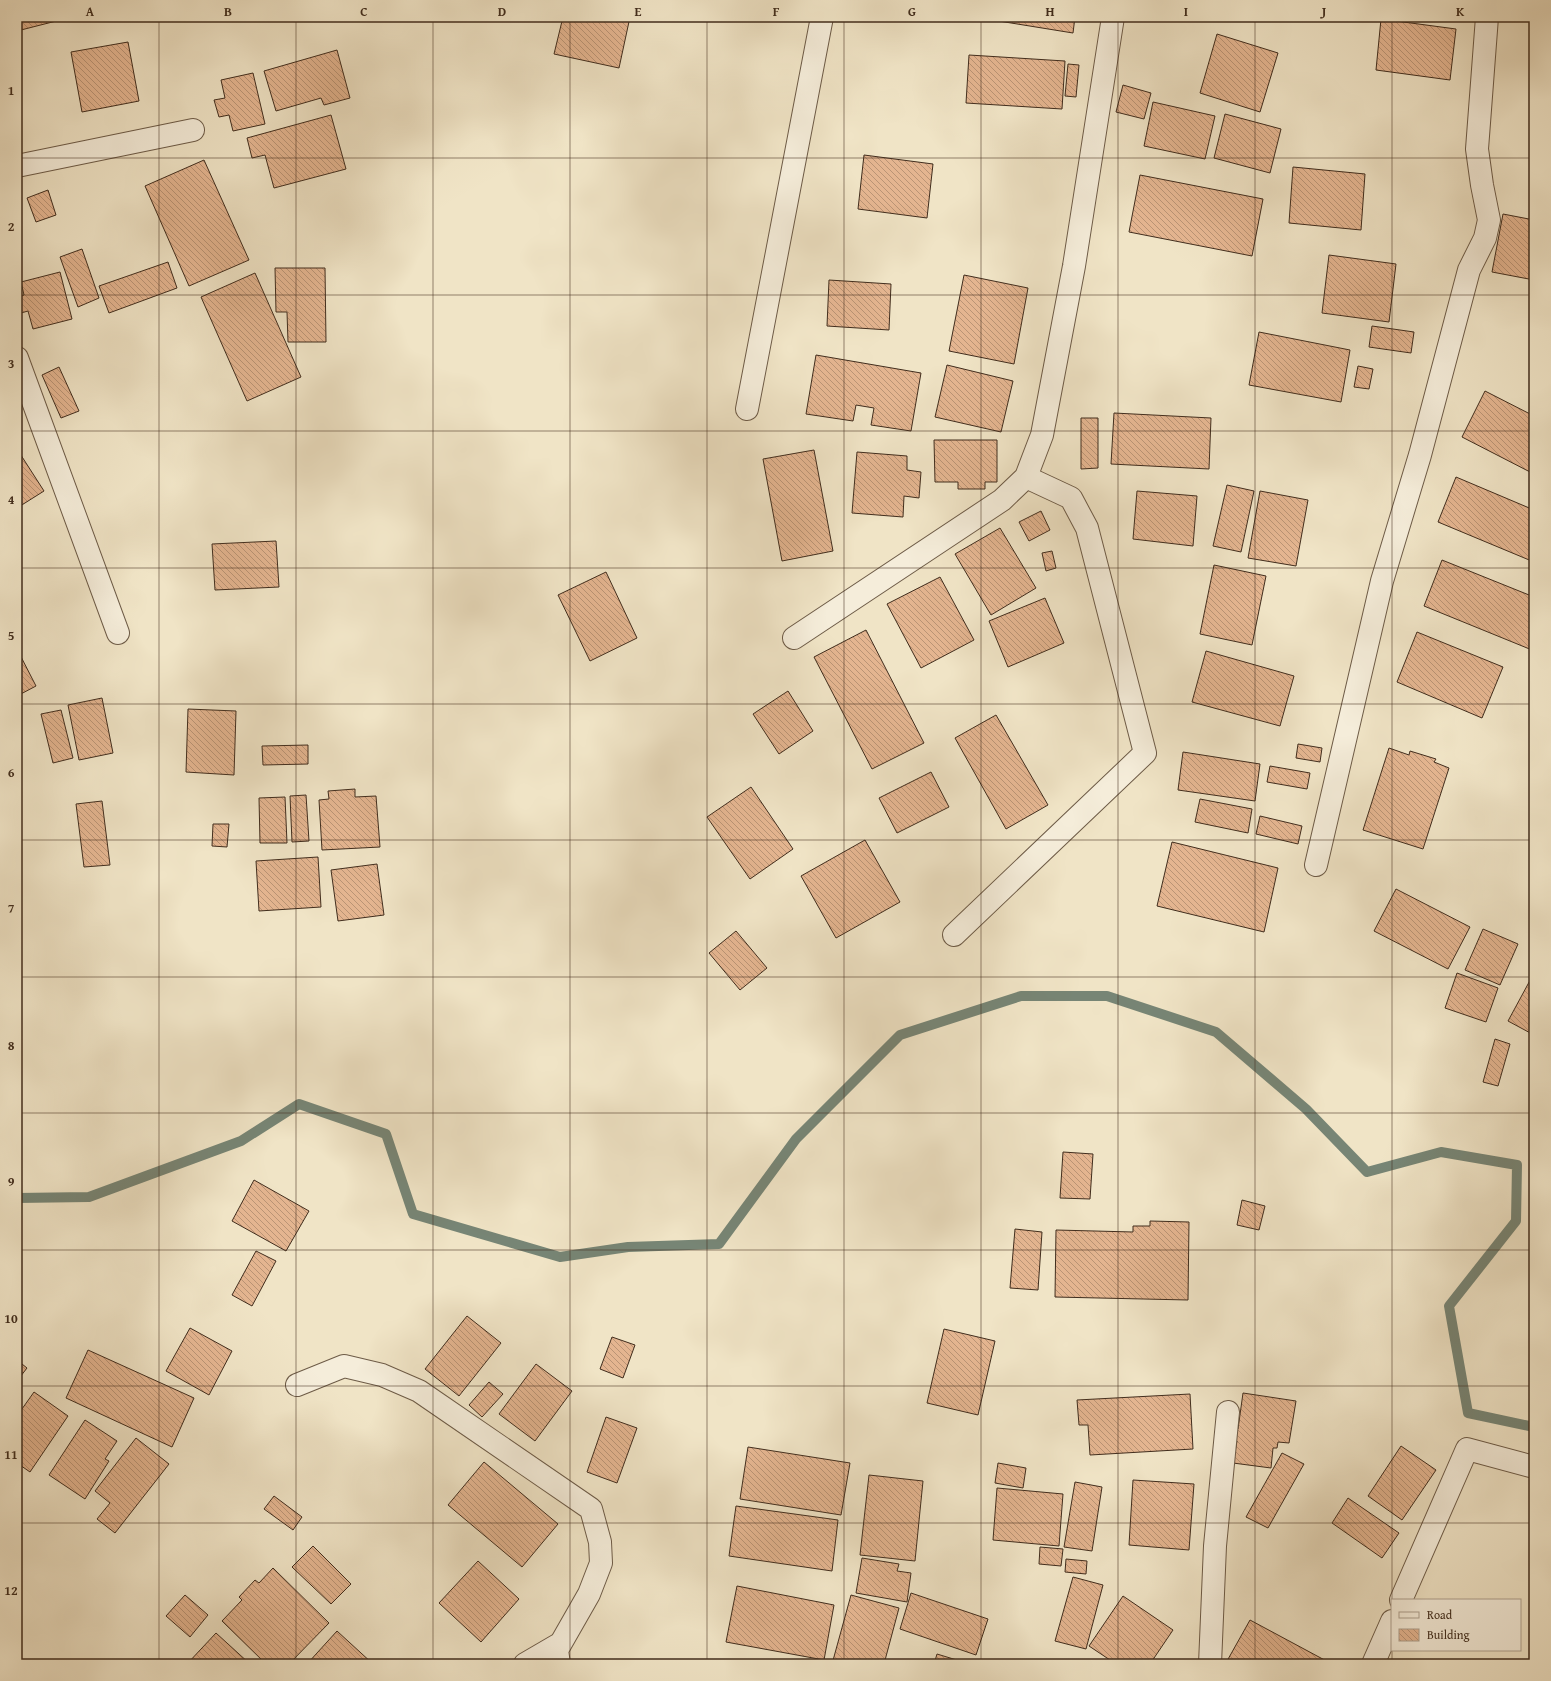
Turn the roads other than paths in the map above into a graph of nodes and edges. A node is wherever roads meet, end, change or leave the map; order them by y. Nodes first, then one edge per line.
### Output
1 (822, 17) edge
2 (1113, 17) edge
3 (1487, 17) edge
4 (193, 130) dead end
5 (17, 166) edge
6 (17, 358) edge
7 (747, 409) dead end
8 (1026, 476) junction
9 (118, 633) dead end
10 (794, 638) dead end
11 (1316, 864) dead end
12 (954, 935) dead end
13 (297, 1385) dead end
14 (1228, 1412) dead end
15 (1534, 1467) edge
16 (1401, 1599) edge
17 (1391, 1623) edge
18 (560, 1653) edge
19 (525, 1664) edge
20 (1210, 1664) edge
21 (1373, 1664) edge

1 - 7 street
2 - 8 street
3 - 11 street
4 - 5 street
6 - 9 street
8 - 10 street
8 - 12 street
13 - 18 street
14 - 20 street
15 - 16 street
17 - 21 street
18 - 19 street

